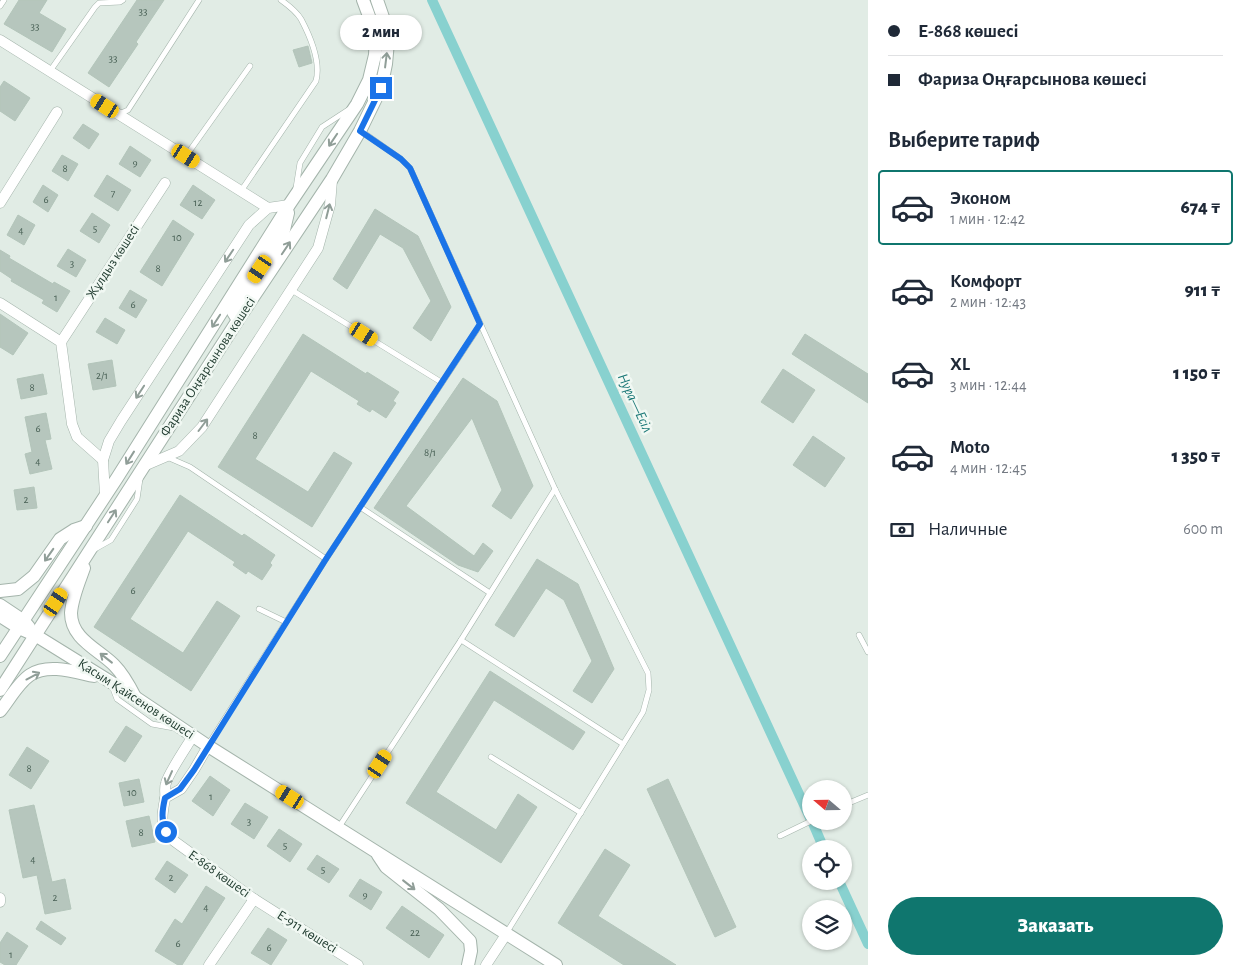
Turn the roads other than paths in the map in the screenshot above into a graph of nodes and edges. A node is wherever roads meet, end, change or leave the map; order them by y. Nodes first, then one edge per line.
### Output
1 (4, 0) edge
2 (123, 0) edge
3 (199, 0) edge
4 (281, 0) edge
5 (363, 0) edge
6 (378, 2) edge
7 (0, 6) edge
8 (0, 40) edge
9 (250, 66) dead end
10 (50, 71) junction
11 (57, 112) dead end
12 (119, 114) junction
13 (360, 131) junction
14 (186, 156) junction
15 (332, 179) junction
16 (165, 183) dead end
17 (241, 191) junction
18 (0, 202) edge
19 (291, 202) junction
20 (268, 208) junction
21 (290, 289) junction
22 (0, 303) edge
23 (238, 320) junction
24 (480, 324) junction
25 (61, 342) junction
26 (202, 345) junction
27 (441, 382) junction
28 (167, 457) junction
29 (103, 460) junction
30 (143, 468) junction
31 (555, 488) junction
32 (105, 495) junction
33 (360, 507) junction
34 (86, 526) junction
35 (88, 553) junction
36 (326, 559) junction
37 (0, 591) edge
38 (490, 593) junction
39 (0, 605) edge
40 (259, 609) dead end
41 (0, 616) edge
42 (286, 622) junction
43 (21, 625) junction
44 (35, 635) junction
45 (859, 635) dead end
46 (461, 640) junction
47 (868, 652) edge
48 (0, 656) edge
49 (108, 680) junction
50 (0, 690) edge
51 (135, 697) junction
52 (0, 711) edge
53 (189, 733) junction
54 (623, 744) junction
55 (208, 746) junction
56 (491, 757) dead end
57 (868, 795) edge
58 (165, 798) junction
59 (852, 801) edge
60 (581, 813) junction
61 (802, 825) edge
62 (339, 827) junction
63 (780, 836) dead end
64 (376, 850) junction
65 (254, 899) junction
66 (507, 933) junction
67 (209, 965) edge
68 (358, 965) edge
69 (468, 965) edge
70 (486, 965) edge
71 (556, 965) edge

1 - 7 lane
2 - 10 lane
3 - 12 lane
4 - 17 lane
5 -> 19 street, Фариза Оңғарсынова көшесі
13 -> 6 street, Фариза Оңғарсынова көшесі
8 - 10 street
9 - 14 lane
10 - 12 street
11 - 18 street
12 - 14 street
13 - 15 street, Фариза Оңғарсынова көшесі
13 - 24 lane
14 - 17 street
21 -> 15 street
23 -> 15 street, Фариза Оңғарсынова көшесі
16 - 25 street, Жұлдыз көшесі
17 - 20 street
19 - 20 street
19 - 23 street
19 -> 26 street, Фариза Оңғарсынова көшесі
20 -> 29 street
21 - 27 lane
28 -> 21 street
22 - 25 street
23 - 30 street, Фариза Оңғарсынова көшесі
24 - 27 lane
24 - 31 lane
25 - 29 street
26 - 30 street
26 -> 32 street, Фариза Оңғарсынова көшесі
27 - 33 lane
28 - 30 street
28 - 36 lane
29 - 32 street
35 -> 30 street, Фариза Оңғарсынова көшесі
31 - 38 lane
31 - 54 lane
32 - 34 street, Фариза Оңғарсынова көшесі
33 - 36 lane
33 - 38 lane
34 -> 37 street
34 - 43 street, Фариза Оңғарсынова көшесі
35 - 44 street, Фариза Оңғарсынова көшесі
51 -> 35 street
36 - 42 lane
38 - 46 lane
39 - 43 street, Қасым Қайсенов көшесі
40 - 42 lane
41 - 43 street, Қасым Қайсенов көшесі
42 - 55 lane
43 - 44 street, Қасым Қайсенов көшесі
43 - 48 street, Фариза Оңғарсынова көшесі
44 - 49 street, Қасым Қайсенов көшесі
44 - 50 street, Фариза Оңғарсынова көшесі
45 - 47 lane
46 - 54 lane
46 - 62 lane
49 - 51 street, Қасым Қайсенов көшесі
52 -> 49 street
49 - 53 lane
51 - 53 street, Қасым Қайсенов көшесі
53 - 55 street, Қасым Қайсенов көшесі
53 -> 58 street, Е-868 көшесі
54 - 60 lane
55 - 58 street
55 - 62 street, Қасым Қайсенов көшесі
56 - 60 lane
57 - 59 lane
58 - 65 street, Е-868 көшесі
60 - 66 lane
61 - 63 lane
62 - 64 street, Қасым Қайсенов көшесі
64 - 66 street, Қасым Қайсенов көшесі
64 -> 69 street
65 - 67 street
65 - 68 street, Е-911 көшесі
66 - 70 street
66 - 71 street

